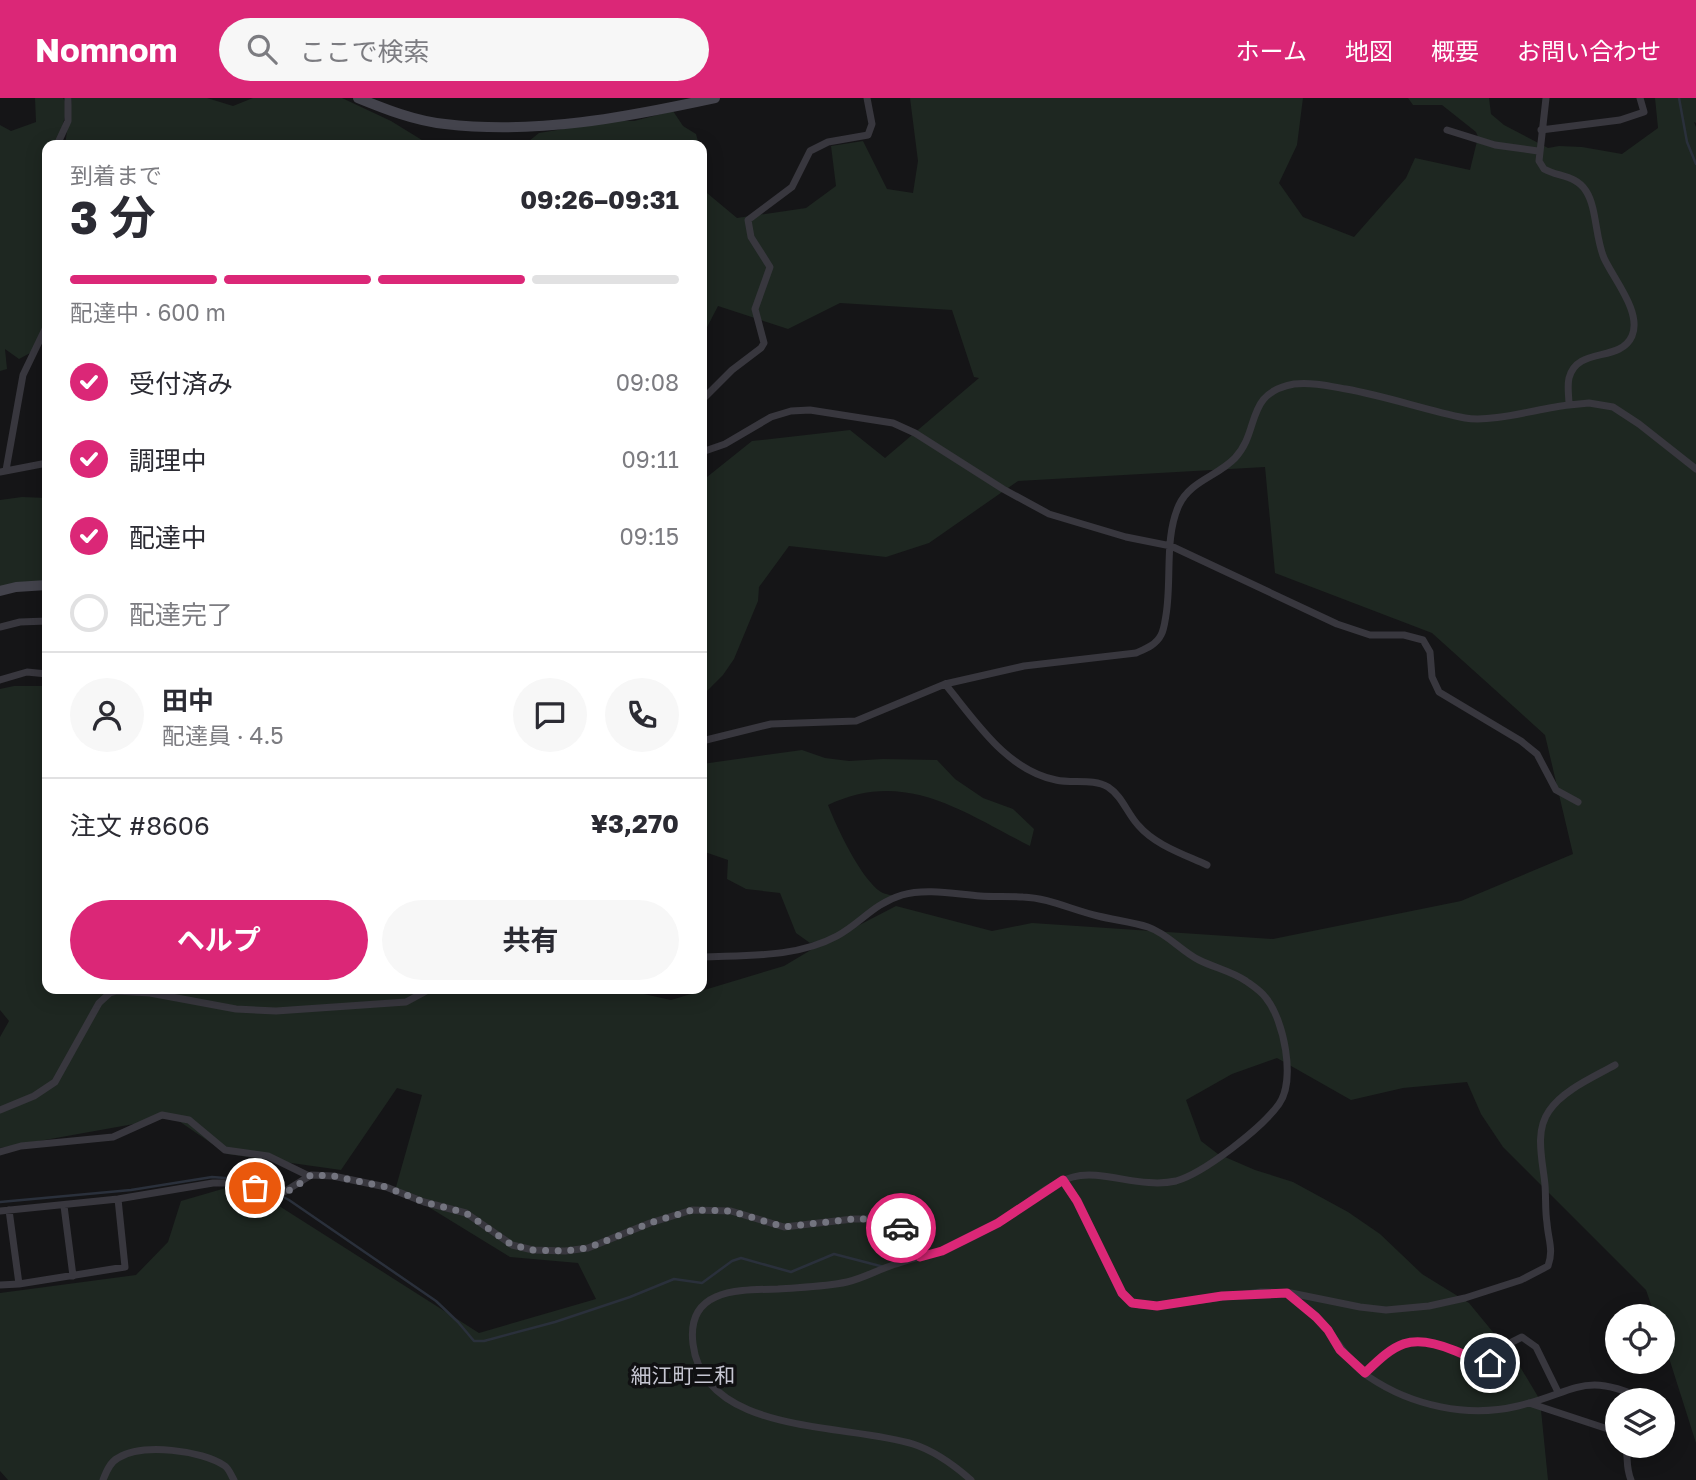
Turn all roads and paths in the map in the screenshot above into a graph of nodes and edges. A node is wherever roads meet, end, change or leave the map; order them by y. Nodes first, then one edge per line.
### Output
1 (68, 98) edge
2 (358, 98) edge
3 (715, 98) edge
4 (867, 98) edge
5 (1546, 98) edge
6 (1640, 98) edge
7 (1447, 130) dead end
8 (1541, 130) junction
9 (59, 140) edge
10 (1538, 151) junction
11 (42, 335) edge
12 (707, 395) edge
13 (1569, 405) junction
14 (707, 450) edge
15 (42, 464) edge
16 (1696, 469) edge
17 (3, 471) edge
18 (1171, 546) junction
19 (42, 585) edge
20 (0, 591) edge
21 (42, 621) edge
22 (0, 626) edge
23 (42, 674) edge
24 (0, 680) edge
25 (945, 684) junction
26 (707, 740) edge
27 (1578, 802) dead end
28 (1207, 865) dead end
29 (707, 957) edge
30 (109, 994) edge
31 (155, 994) edge
32 (421, 994) edge
33 (1615, 1065) dead end
34 (0, 1110) edge
35 (0, 1152) edge
36 (309, 1176) junction
37 (1063, 1180) junction
38 (118, 1199) junction
39 (64, 1206) junction
40 (9, 1210) junction
41 (0, 1211) edge
42 (920, 1257) junction
43 (73, 1276) junction
44 (19, 1284) junction
45 (0, 1285) edge
46 (1287, 1293) junction
47 (1365, 1373) junction
48 (1619, 1388) edge
49 (1559, 1392) junction
50 (1529, 1402) junction
51 (1605, 1428) edge
52 (1626, 1458) edge
53 (103, 1480) edge
54 (233, 1480) edge
55 (971, 1480) edge
56 (1631, 1480) edge

1 - 9 street
2 - 3 street
4 - 12 street
5 - 8 street
6 - 8 street
7 - 10 street
8 - 10 street
10 - 13 street
11 - 17 street
13 - 16 street
13 - 18 street
14 - 18 street
15 - 17 street
18 - 25 street
18 - 27 street
19 - 20 street
21 - 22 street
23 - 24 street
25 - 26 street
25 - 28 street
29 - 37 street
30 - 34 street
31 - 32 street
33 - 46 street
35 - 36 street
36 - 38 street
36 - 42 street
37 - 42 street
37 - 46 street
38 - 39 street
38 - 43 street
39 - 40 street
39 - 43 street
40 - 41 street
40 - 44 street
42 - 55 street
43 - 44 street
44 - 45 street
46 - 47 street
47 - 49 street
47 - 50 street
48 - 49 street
49 - 50 street
50 - 51 street
52 - 56 street
53 - 54 street

